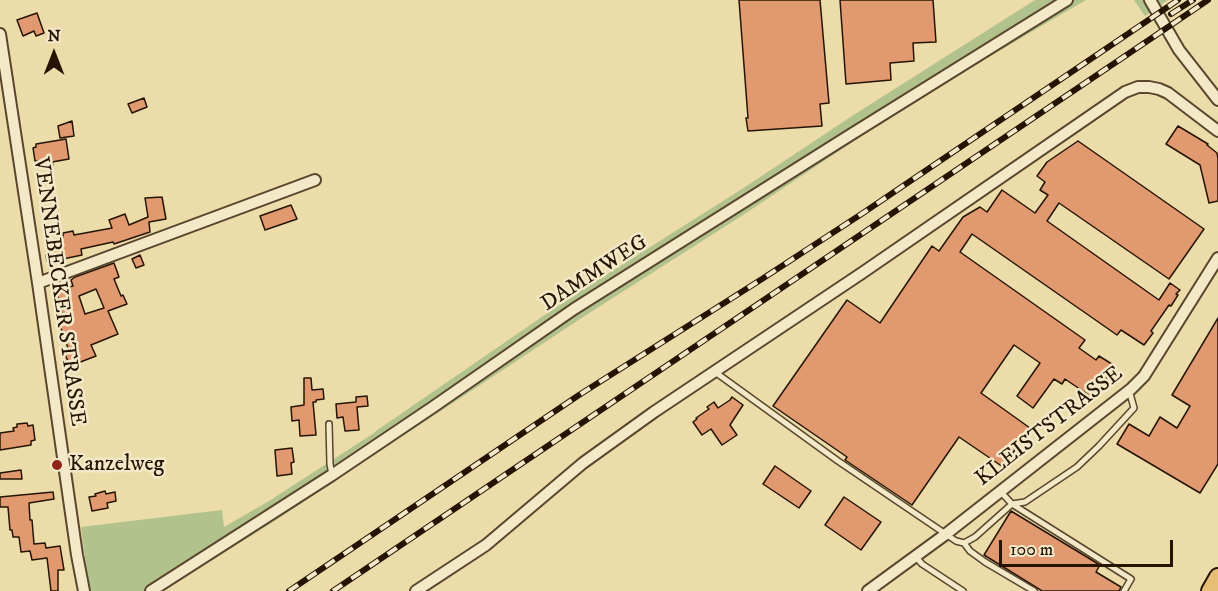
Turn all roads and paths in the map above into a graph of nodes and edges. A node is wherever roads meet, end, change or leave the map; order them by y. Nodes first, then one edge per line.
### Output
1 (1067, 0) edge
2 (1150, 0) edge
3 (0, 34) edge
4 (1218, 100) edge
5 (1218, 131) edge
6 (315, 180) dead end
7 (1218, 258) edge
8 (38, 282) junction
9 (713, 371) junction
10 (1129, 390) junction
11 (328, 424) dead end
12 (332, 475) junction
13 (1000, 491) junction
14 (1012, 504) junction
15 (946, 534) junction
16 (964, 543) junction
17 (915, 556) junction
18 (1218, 577) edge
19 (84, 591) edge
20 (151, 591) edge
21 (416, 591) edge
22 (868, 591) edge
23 (963, 591) edge
24 (1034, 591) edge
25 (1124, 591) edge
26 (1210, 591) edge

1 - 12 street, DAMMWEG
2 - 4 street
3 - 8 street, VENNEBECKER STRASSE
5 - 9 street
6 - 8 street
7 - 10 street, KLEISTSTRASSE
8 - 19 street, VENNEBECKER STRASSE
9 - 15 lane
9 - 21 street
10 - 13 street, KLEISTSTRASSE
10 - 14 lane
11 - 12 lane
12 - 20 street, DAMMWEG
13 - 14 lane
13 - 15 street, KLEISTSTRASSE
14 - 16 lane
14 - 25 lane
15 - 16 lane
15 - 17 street, KLEISTSTRASSE
16 - 24 lane
17 - 22 street, KLEISTSTRASSE
17 - 23 lane
18 - 26 main road

